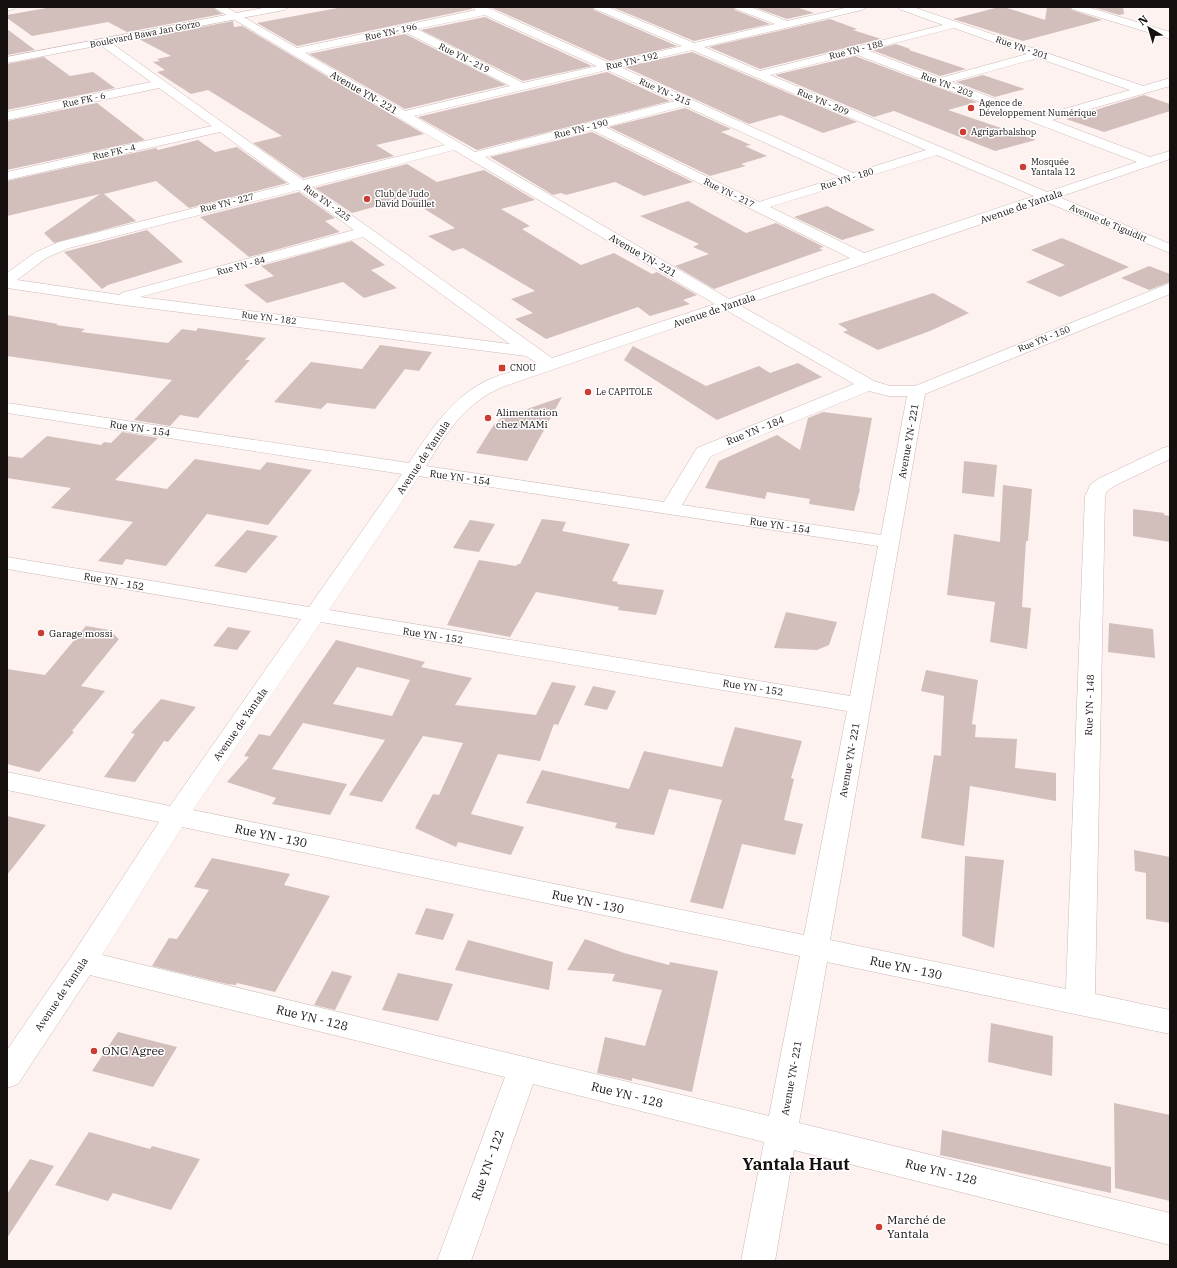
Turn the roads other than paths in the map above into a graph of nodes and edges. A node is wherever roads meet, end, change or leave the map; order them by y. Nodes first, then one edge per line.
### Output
1 (10, 7) edge
2 (218, 7) edge
3 (284, 7) edge
4 (599, 7) edge
5 (740, 7) edge
6 (862, 7) edge
7 (903, 7) edge
8 (1076, 7) edge
9 (7, 8) edge
10 (482, 9) edge
11 (235, 16) junction
12 (787, 25) junction
13 (954, 25) junction
14 (406, 28) junction
15 (1170, 36) edge
16 (103, 42) junction
17 (693, 47) junction
18 (856, 50) junction
19 (294, 52) junction
20 (1038, 54) junction
21 (7, 60) edge
22 (608, 66) junction
23 (758, 75) junction
24 (939, 82) junction
25 (1170, 82) edge
26 (161, 84) junction
27 (521, 87) junction
28 (1142, 90) junction
29 (687, 102) junction
30 (403, 115) junction
31 (7, 116) edge
32 (1040, 120) junction
33 (594, 126) junction
34 (222, 128) junction
35 (456, 146) junction
36 (937, 151) junction
37 (1170, 155) edge
38 (474, 156) junction
39 (1150, 162) junction
40 (7, 176) edge
41 (852, 178) junction
42 (300, 184) junction
43 (1046, 197) junction
44 (758, 207) junction
45 (365, 232) junction
46 (1170, 249) edge
47 (864, 259) junction
48 (7, 280) edge
49 (7, 283) edge
50 (1170, 288) edge
51 (116, 299) junction
52 (728, 305) junction
53 (531, 352) junction
54 (550, 365) junction
55 (868, 385) junction
56 (917, 391) junction
57 (7, 408) edge
58 (1170, 452) edge
59 (414, 470) junction
60 (670, 508) junction
61 (889, 542) junction
62 (7, 563) edge
63 (315, 615) junction
64 (859, 705) junction
65 (7, 781) edge
66 (176, 816) junction
67 (815, 949) junction
68 (83, 962) junction
69 (1080, 1004) junction
70 (1170, 1022) edge
71 (523, 1069) junction
72 (7, 1075) edge
73 (781, 1133) junction
74 (1170, 1229) edge
75 (454, 1261) edge
76 (758, 1261) edge

1 - 9 street
2 - 11 street, Avenue YN- 221
3 - 11 street, Boulevard Bawa Jan Gorzo
4 - 17 street, Rue YN - 209
5 - 12 street
6 - 12 street, Rue YN- 192
7 - 13 street, Rue YN - 201
8 - 15 street
10 - 14 street, Rue YN- 196
10 - 22 street, Rue YN - 215
11 - 16 street, Boulevard Bawa Jan Gorzo
11 - 19 street, Avenue YN- 221
12 - 17 street, Rue YN- 192
13 - 18 street, Rue YN - 188
13 - 20 street, Rue YN - 201
14 - 19 street, Rue YN- 196
14 - 27 street, Rue YN - 219
16 - 21 street, Boulevard Bawa Jan Gorzo
16 - 26 street, Rue YN - 225
17 - 22 street, Rue YN- 192
17 - 23 street, Rue YN - 209
18 - 23 street, Rue YN - 188
18 - 24 street, Rue YN - 203
19 - 30 street, Avenue YN- 221
20 - 24 street
20 - 28 street, Rue YN - 201
22 - 27 street, Rue YN- 192
22 - 29 street, Rue YN - 215
23 - 36 street, Rue YN - 209
24 - 32 street, Rue YN - 203
25 - 28 street
26 - 31 street, Rue FK - 6
26 - 34 street, Rue YN - 225
27 - 30 street, Rue YN- 192
28 - 32 street
29 - 33 street, Rue YN - 190
29 - 41 street, Rue YN - 215
30 - 35 street, Avenue YN- 221
32 - 39 street, Rue YN - 203
33 - 38 street, Rue YN - 190
33 - 44 street, Rue YN - 217
34 - 40 street, Rue FK - 4
34 - 42 street, Rue YN - 225
35 - 38 street, Avenue YN- 221
35 - 42 street, Rue YN - 227
36 - 41 street, Rue YN - 180
36 - 43 street, Rue YN - 209
37 - 39 street, Avenue de Yantala
38 - 52 street, Avenue YN- 221
39 - 43 street, Avenue de Yantala
41 - 44 street, Rue YN - 180
42 - 45 street, Rue YN - 225
42 - 48 street, Rue YN - 227
43 - 46 street, Avenue de Tiguiditt
43 - 47 street, Avenue de Yantala
44 - 47 street, Rue YN - 217
45 - 51 street, Rue YN - 84
45 - 53 street, Rue YN - 225
47 - 52 street, Avenue de Yantala
49 - 51 street, Rue YN - 182
50 - 56 street, Rue YN - 150
51 - 53 street, Rue YN - 182
52 - 54 street, Avenue de Yantala
52 - 55 street, Avenue YN- 221
53 - 54 street, Rue YN - 225
54 - 59 street, Avenue de Yantala
55 - 56 street, Avenue YN- 221
55 - 60 street, Rue YN - 184
56 - 61 street, Avenue YN- 221
57 - 59 street, Rue YN - 154
58 - 69 street, Rue YN - 148
59 - 60 street, Rue YN - 154
59 - 63 street, Avenue de Yantala
60 - 61 street, Rue YN - 154
61 - 64 street, Avenue YN- 221
62 - 63 street, Rue YN - 152
63 - 64 street, Rue YN - 152
63 - 66 street, Avenue de Yantala
64 - 67 street, Avenue YN- 221
65 - 66 street, Rue YN - 130
66 - 67 street, Rue YN - 130
66 - 68 street, Avenue de Yantala
67 - 69 street, Rue YN - 130
67 - 73 street, Avenue YN- 221
68 - 71 street, Rue YN - 128
68 - 72 street, Avenue de Yantala
69 - 70 street, Rue YN - 130
71 - 73 street, Rue YN - 128
71 - 75 street, Rue YN - 122
73 - 74 street, Rue YN - 128
73 - 76 street, Avenue YN- 221

